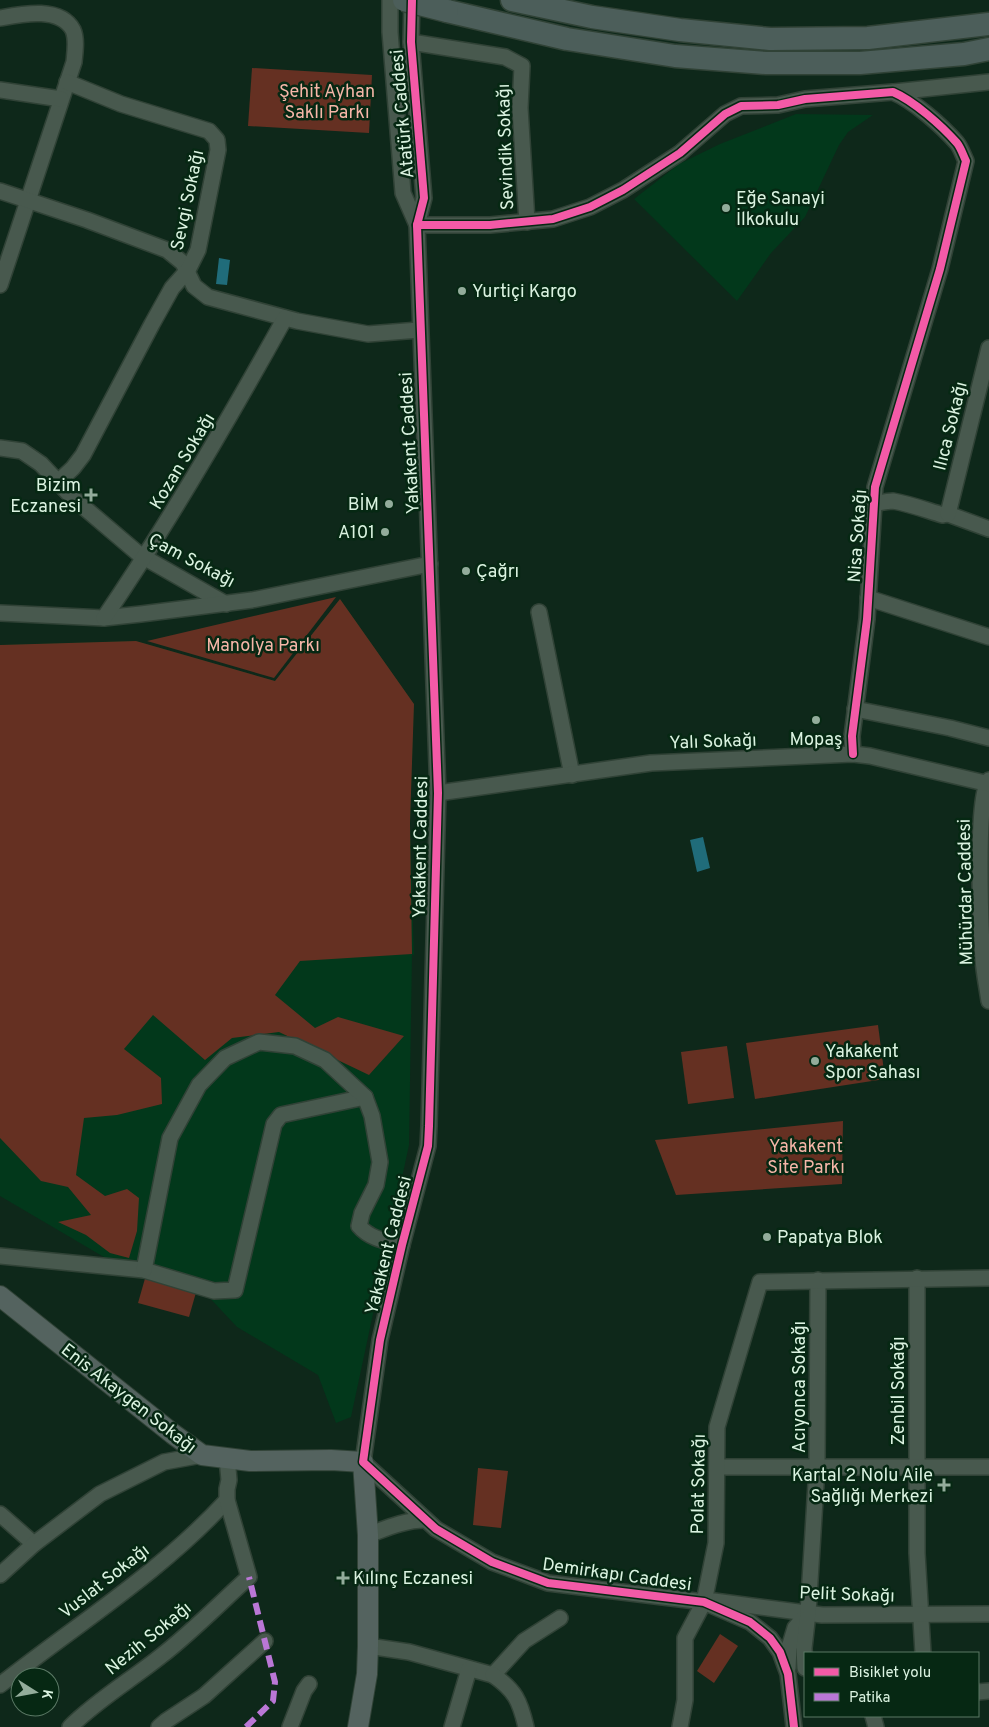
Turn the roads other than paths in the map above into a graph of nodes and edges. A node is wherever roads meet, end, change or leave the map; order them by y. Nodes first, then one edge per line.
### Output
1 (390, 0) edge
2 (404, 0) edge
3 (412, 0) edge
4 (512, 0) edge
5 (0, 18) edge
6 (989, 24) edge
7 (411, 42) junction
8 (989, 49) edge
9 (67, 82) junction
10 (989, 82) edge
11 (0, 90) edge
12 (893, 92) junction
13 (61, 99) junction
14 (0, 191) edge
15 (28, 200) junction
16 (527, 222) junction
17 (417, 226) junction
18 (188, 270) junction
19 (2, 275) edge
20 (285, 318) junction
21 (419, 330) junction
22 (989, 348) edge
23 (0, 448) edge
24 (58, 482) junction
25 (873, 504) junction
26 (948, 514) junction
27 (989, 529) edge
28 (145, 558) junction
29 (430, 564) junction
30 (868, 598) junction
31 (226, 604) junction
32 (539, 612) dead end
33 (0, 613) edge
34 (104, 618) junction
35 (989, 637) edge
36 (855, 709) junction
37 (989, 738) edge
38 (852, 754) junction
39 (572, 775) junction
40 (988, 783) edge
41 (438, 793) junction
42 (985, 904) edge
43 (989, 1001) edge
44 (365, 1097) junction
45 (402, 1245) junction
46 (0, 1256) edge
47 (144, 1270) junction
48 (918, 1278) junction
49 (989, 1278) edge
50 (818, 1280) junction
51 (0, 1296) edge
52 (202, 1455) junction
53 (227, 1458) junction
54 (363, 1462) junction
55 (718, 1467) junction
56 (817, 1467) junction
57 (916, 1468) junction
58 (989, 1468) edge
59 (227, 1500) junction
60 (0, 1514) edge
61 (425, 1520) junction
62 (368, 1535) junction
63 (34, 1544) junction
64 (0, 1575) edge
65 (704, 1602) junction
66 (808, 1612) junction
67 (989, 1614) edge
68 (921, 1615) junction
69 (560, 1618) dead end
70 (265, 1640) dead end
71 (368, 1646) junction
72 (804, 1652) edge
73 (923, 1652) edge
74 (469, 1669) junction
75 (788, 1674) junction
76 (493, 1676) junction
77 (309, 1684) dead end
78 (0, 1685) edge
79 (70, 1727) edge
80 (160, 1727) edge
81 (290, 1727) edge
82 (358, 1727) edge
83 (452, 1727) edge
84 (526, 1727) edge
85 (680, 1727) edge
86 (794, 1727) edge

1 - 17 street, Atatürk Caddesi
2 - 8 highway, bridge
3 - 7 street, Atatürk Caddesi
4 - 6 highway
5 - 9 street
7 - 16 street, Sevindik Sokağı
7 - 17 street, Atatürk Caddesi
9 - 13 street
9 - 18 street, Sevgi Sokağı
10 - 12 street
11 - 13 street
12 - 16 street
12 - 25 street, Nisa Sokağı
13 - 15 street
14 - 15 street
15 - 18 street
15 - 19 street
16 - 17 street
17 - 21 street, Yakakent Caddesi
18 - 20 street
18 - 24 street, Sevgi Sokağı
20 - 21 street
20 - 28 street, Kozan Sokağı
21 - 29 street, Yakakent Caddesi
22 - 26 street, Ilıca Sokağı
23 - 24 street, Çam Sokağı
24 - 28 street, Çam Sokağı
25 - 26 street
25 - 30 street, Nisa Sokağı
26 - 27 street
28 - 31 street, Çam Sokağı
28 - 34 street, Kozan Sokağı
29 - 31 street, Çam Sokağı
29 - 41 street, Yakakent Caddesi
30 - 35 street
30 - 36 street, Nisa Sokağı
31 - 34 street
32 - 39 street
33 - 34 street
36 - 37 street
36 - 38 street, Nisa Sokağı
38 - 39 street, Yalı Sokağı
38 - 40 street, Yalı Sokağı
39 - 41 street, Yalı Sokağı
40 - 42 street, Mühürdar Caddesi
41 - 45 street, Yakakent Caddesi
42 - 43 street, Mühürdar Caddesi
44 - 45 street
44 - 47 street
44 - 47 street
45 - 54 street, Yakakent Caddesi
46 - 47 street
48 - 49 street
48 - 50 street
48 - 57 street, Zenbil Sokağı
50 - 55 street, Polat Sokağı
50 - 56 street, Acıyonca Sokağı
51 - 52 main road, Enis Akaygen Sokağı
52 - 53 main road, Enis Akaygen Sokağı
52 - 63 street
53 - 54 main road, Enis Akaygen Sokağı
53 - 59 street
54 - 61 street, Demirkapı Caddesi
54 - 62 main road, Yakakent Caddesi
55 - 56 street
55 - 65 street, Polat Sokağı
56 - 57 street
56 - 66 street, Acıyonca Sokağı
57 - 58 street
57 - 68 street, Zenbil Sokağı
59 - 78 street, Vuslat Sokağı
59 - 79 street, Nezih Sokağı
60 - 63 street
61 - 62 street
61 - 65 street, Demirkapı Caddesi
62 - 71 main road, Yakakent Caddesi
63 - 64 street
65 - 66 street, Pelit Sokağı
65 - 75 street, Demirkapı Caddesi
65 - 85 street, Polat Sokağı
66 - 68 street, Pelit Sokağı
66 - 72 street, Acıyonca Sokağı
66 - 75 street
67 - 68 street, Pelit Sokağı
68 - 73 street, Zenbil Sokağı
69 - 76 street
70 - 80 street
71 - 74 street
71 - 82 main road, Yakakent Caddesi
74 - 76 street
74 - 83 street
75 - 86 street, Demirkapı Caddesi
76 - 84 street
77 - 81 street

